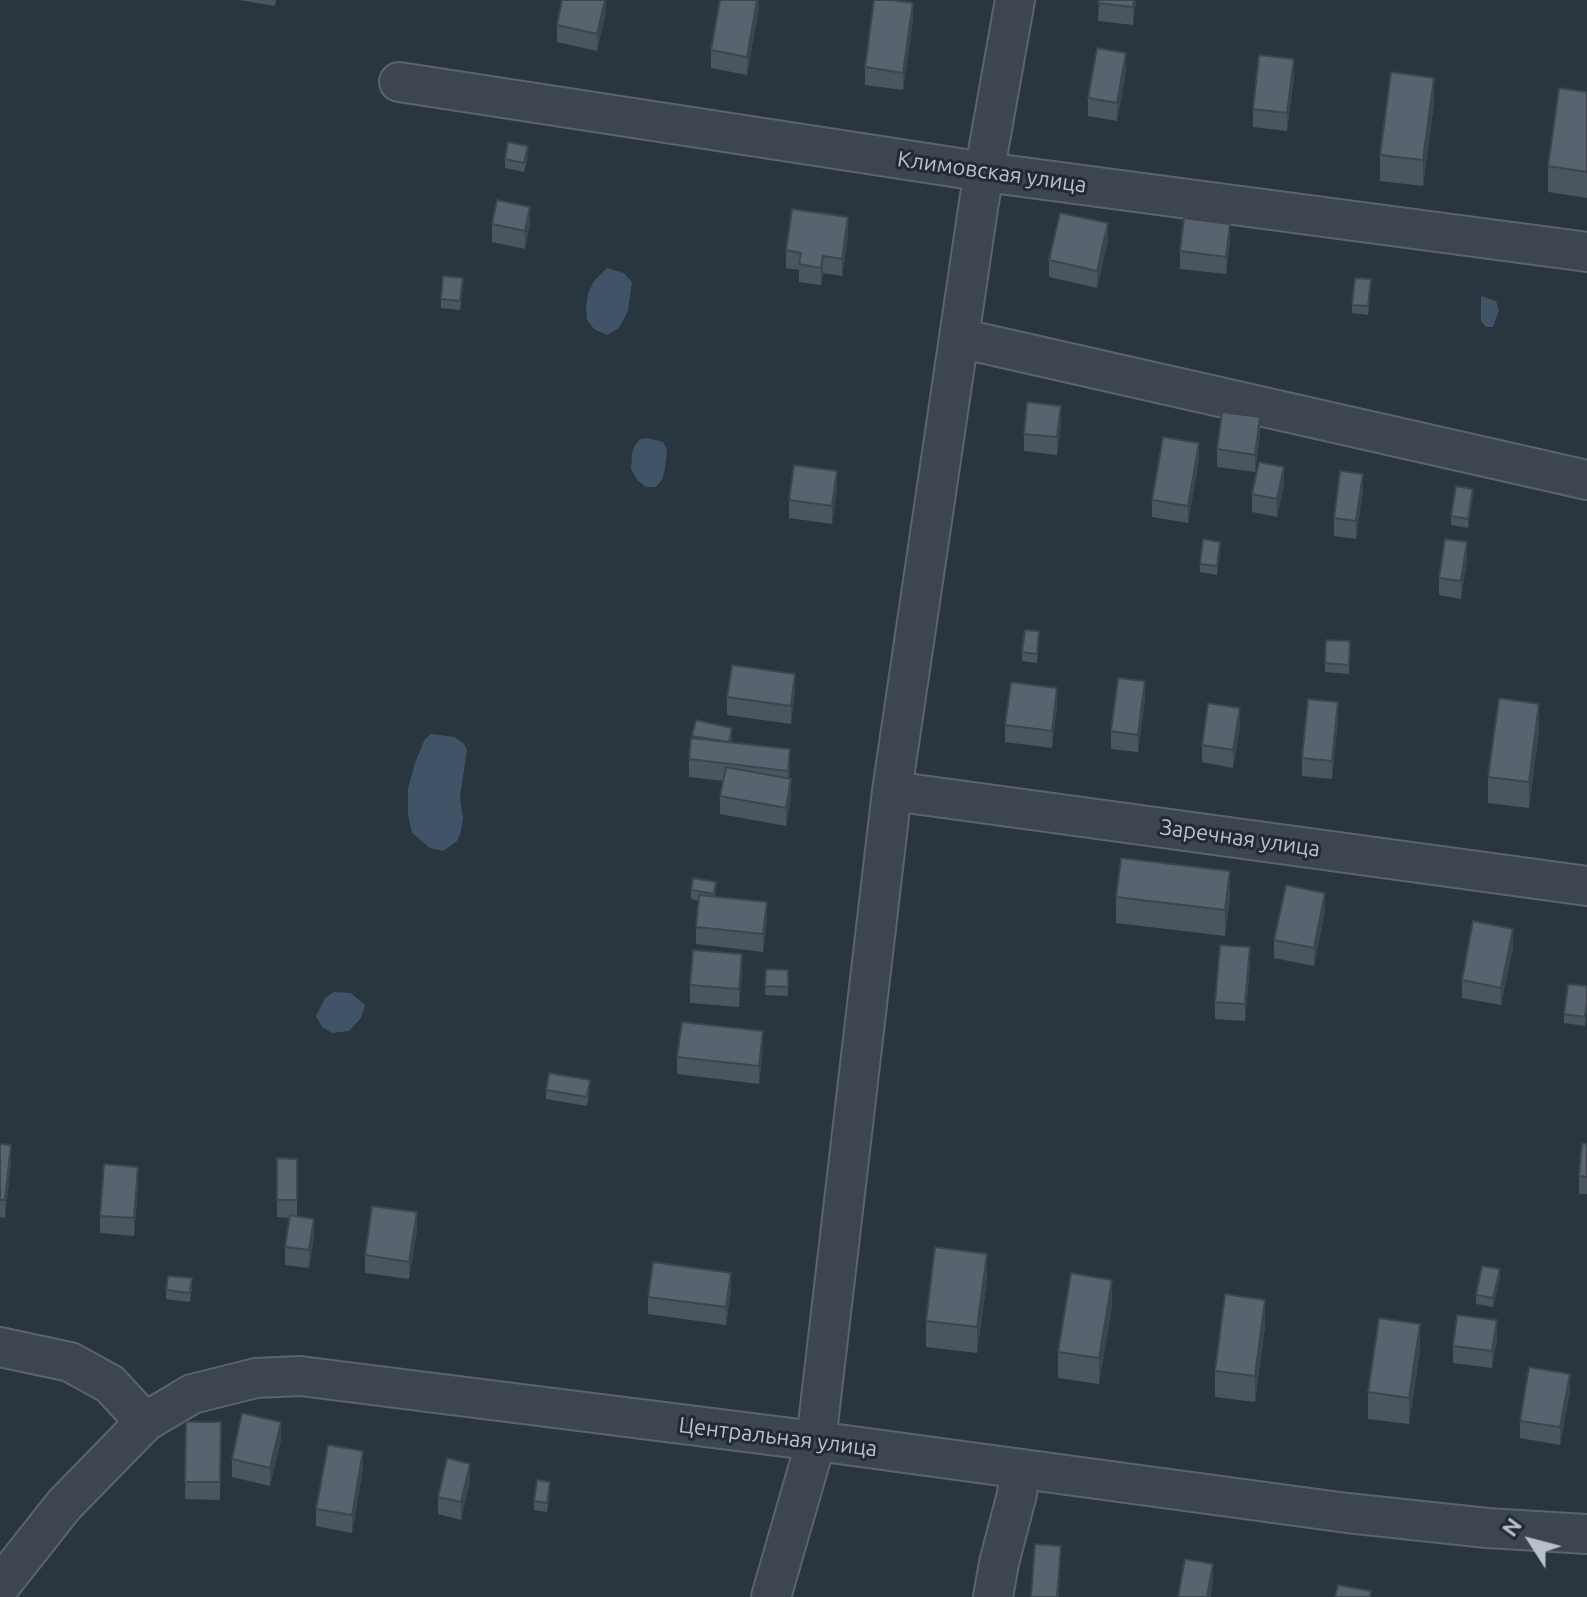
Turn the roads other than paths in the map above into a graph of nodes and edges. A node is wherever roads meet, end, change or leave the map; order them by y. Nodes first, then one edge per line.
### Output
1 (1015, 0) edge
2 (399, 82) dead end
3 (985, 172) junction
4 (1587, 252) edge
5 (959, 338) junction
6 (1587, 480) edge
7 (892, 791) junction
8 (1587, 886) edge
9 (0, 1347) edge
10 (145, 1422) junction
11 (816, 1441) junction
12 (1020, 1469) junction
13 (1587, 1534) edge
14 (0, 1586) edge
15 (771, 1597) edge
16 (993, 1597) edge

1 - 3 street
2 - 3 street, Климовская улица
3 - 4 street, Климовская улица
3 - 5 street
5 - 6 street
5 - 7 street
7 - 8 street, Заречная улица
7 - 11 street
9 - 10 street
10 - 11 street, Центральная улица
10 - 14 street, Центральная улица
11 - 12 street, Центральная улица
11 - 15 street
12 - 13 street, Центральная улица
12 - 16 street

